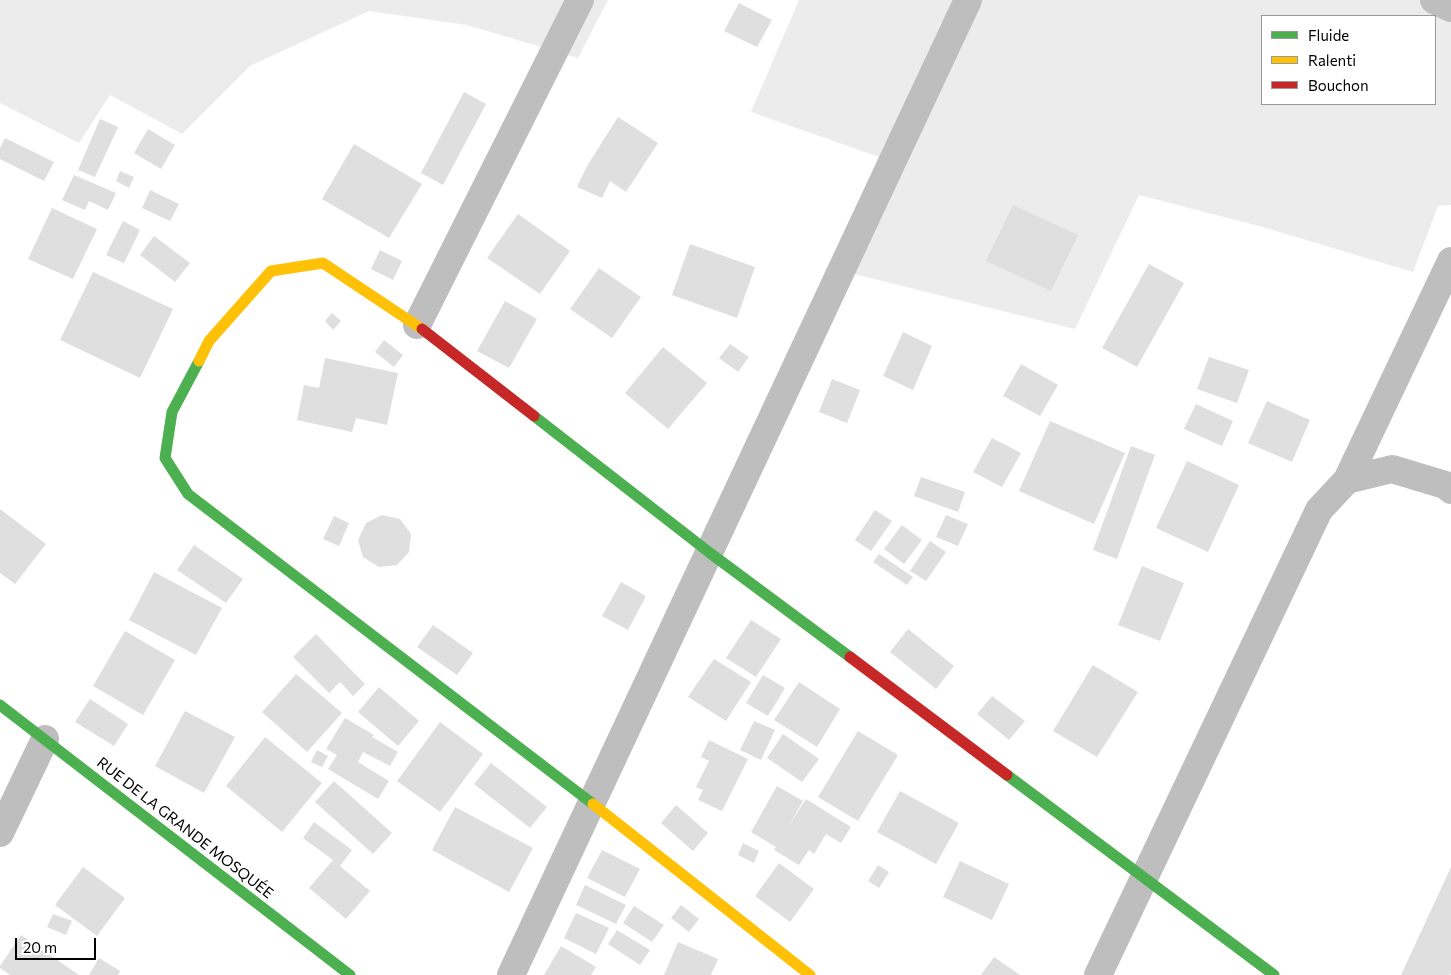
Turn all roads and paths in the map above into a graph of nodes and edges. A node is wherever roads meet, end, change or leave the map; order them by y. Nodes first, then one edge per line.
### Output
1 (580, 0) edge
2 (968, 0) edge
3 (1434, 0) edge
4 (1451, 8) edge
5 (1451, 261) edge
6 (417, 325) junction
7 (1347, 480) junction
8 (1451, 490) edge
9 (710, 552) junction
10 (0, 706) edge
11 (45, 739) junction
12 (592, 803) junction
13 (0, 833) edge
14 (1144, 879) junction
15 (350, 975) edge
16 (512, 975) edge
17 (810, 975) edge
18 (1098, 975) edge
19 (1274, 975) edge

1 - 6 street
2 - 9 street
3 - 4 street
5 - 7 street
6 - 9 street
6 - 12 street
7 - 8 street
7 - 14 street
9 - 12 street
9 - 14 street
10 - 11 street, RUE DE LA GRANDE MOSQUÉE
11 - 13 street
11 - 15 street, RUE DE LA GRANDE MOSQUÉE
12 - 16 street
12 - 17 street
14 - 18 street
14 - 19 street

